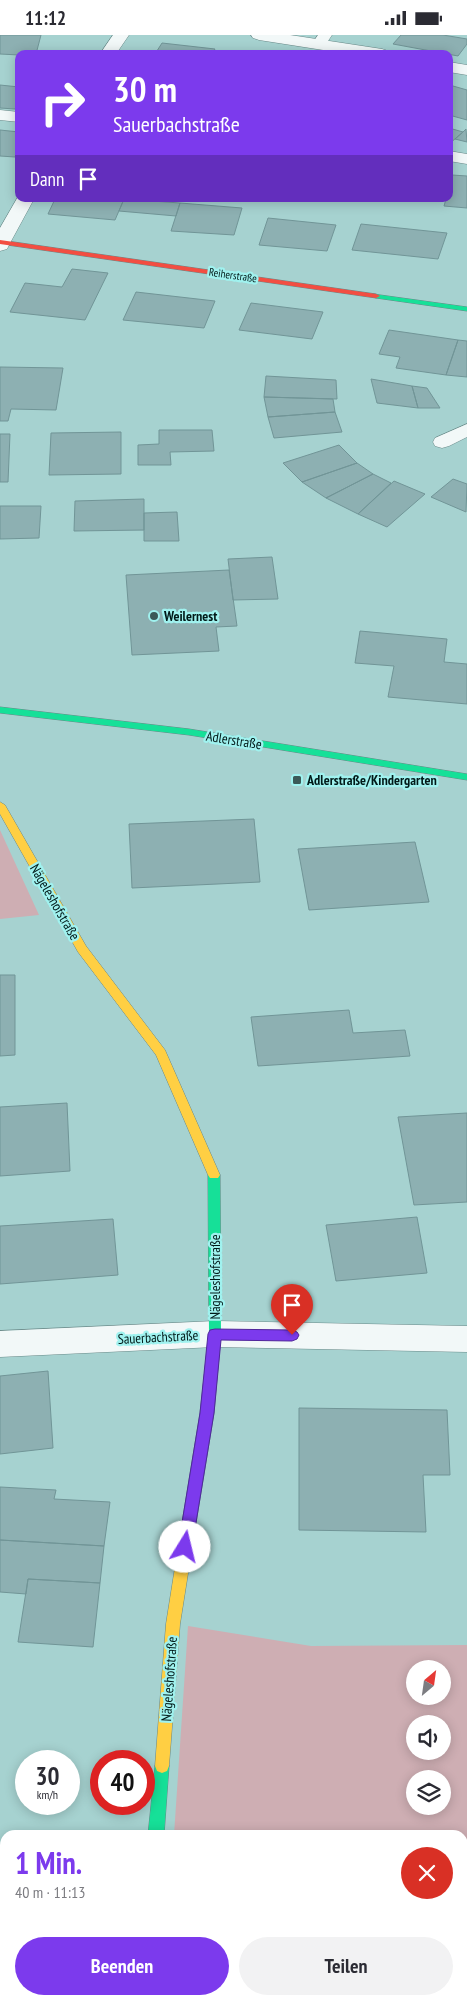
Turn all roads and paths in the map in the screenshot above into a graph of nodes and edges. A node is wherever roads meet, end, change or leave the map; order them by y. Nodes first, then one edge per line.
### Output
1 (121, 35) edge
2 (259, 35) edge
3 (322, 40) edge
4 (111, 50) edge
5 (365, 50) edge
6 (453, 68) edge
7 (467, 70) edge
8 (0, 115) edge
9 (15, 117) edge
10 (453, 157) edge
11 (467, 159) edge
12 (23, 202) edge
13 (1, 243) edge
14 (467, 309) edge
15 (467, 430) edge
16 (442, 442) dead end
17 (0, 710) edge
18 (467, 777) edge
19 (0, 805) edge
20 (215, 1334) junction
21 (467, 1339) edge
22 (0, 1344) edge
23 (156, 1830) edge

1 - 4 street
2 - 3 street
3 - 5 street
6 - 7 street
8 - 9 lane
10 - 11 lane
12 - 13 street
13 - 14 street, Reiherstraße
15 - 16 lane
17 - 18 street, Adlerstraße
19 - 20 street, Nägeleshofstraße
20 - 21 street, Sauerbachstraße
20 - 22 street, Sauerbachstraße
20 - 23 street, Nägeleshofstraße

